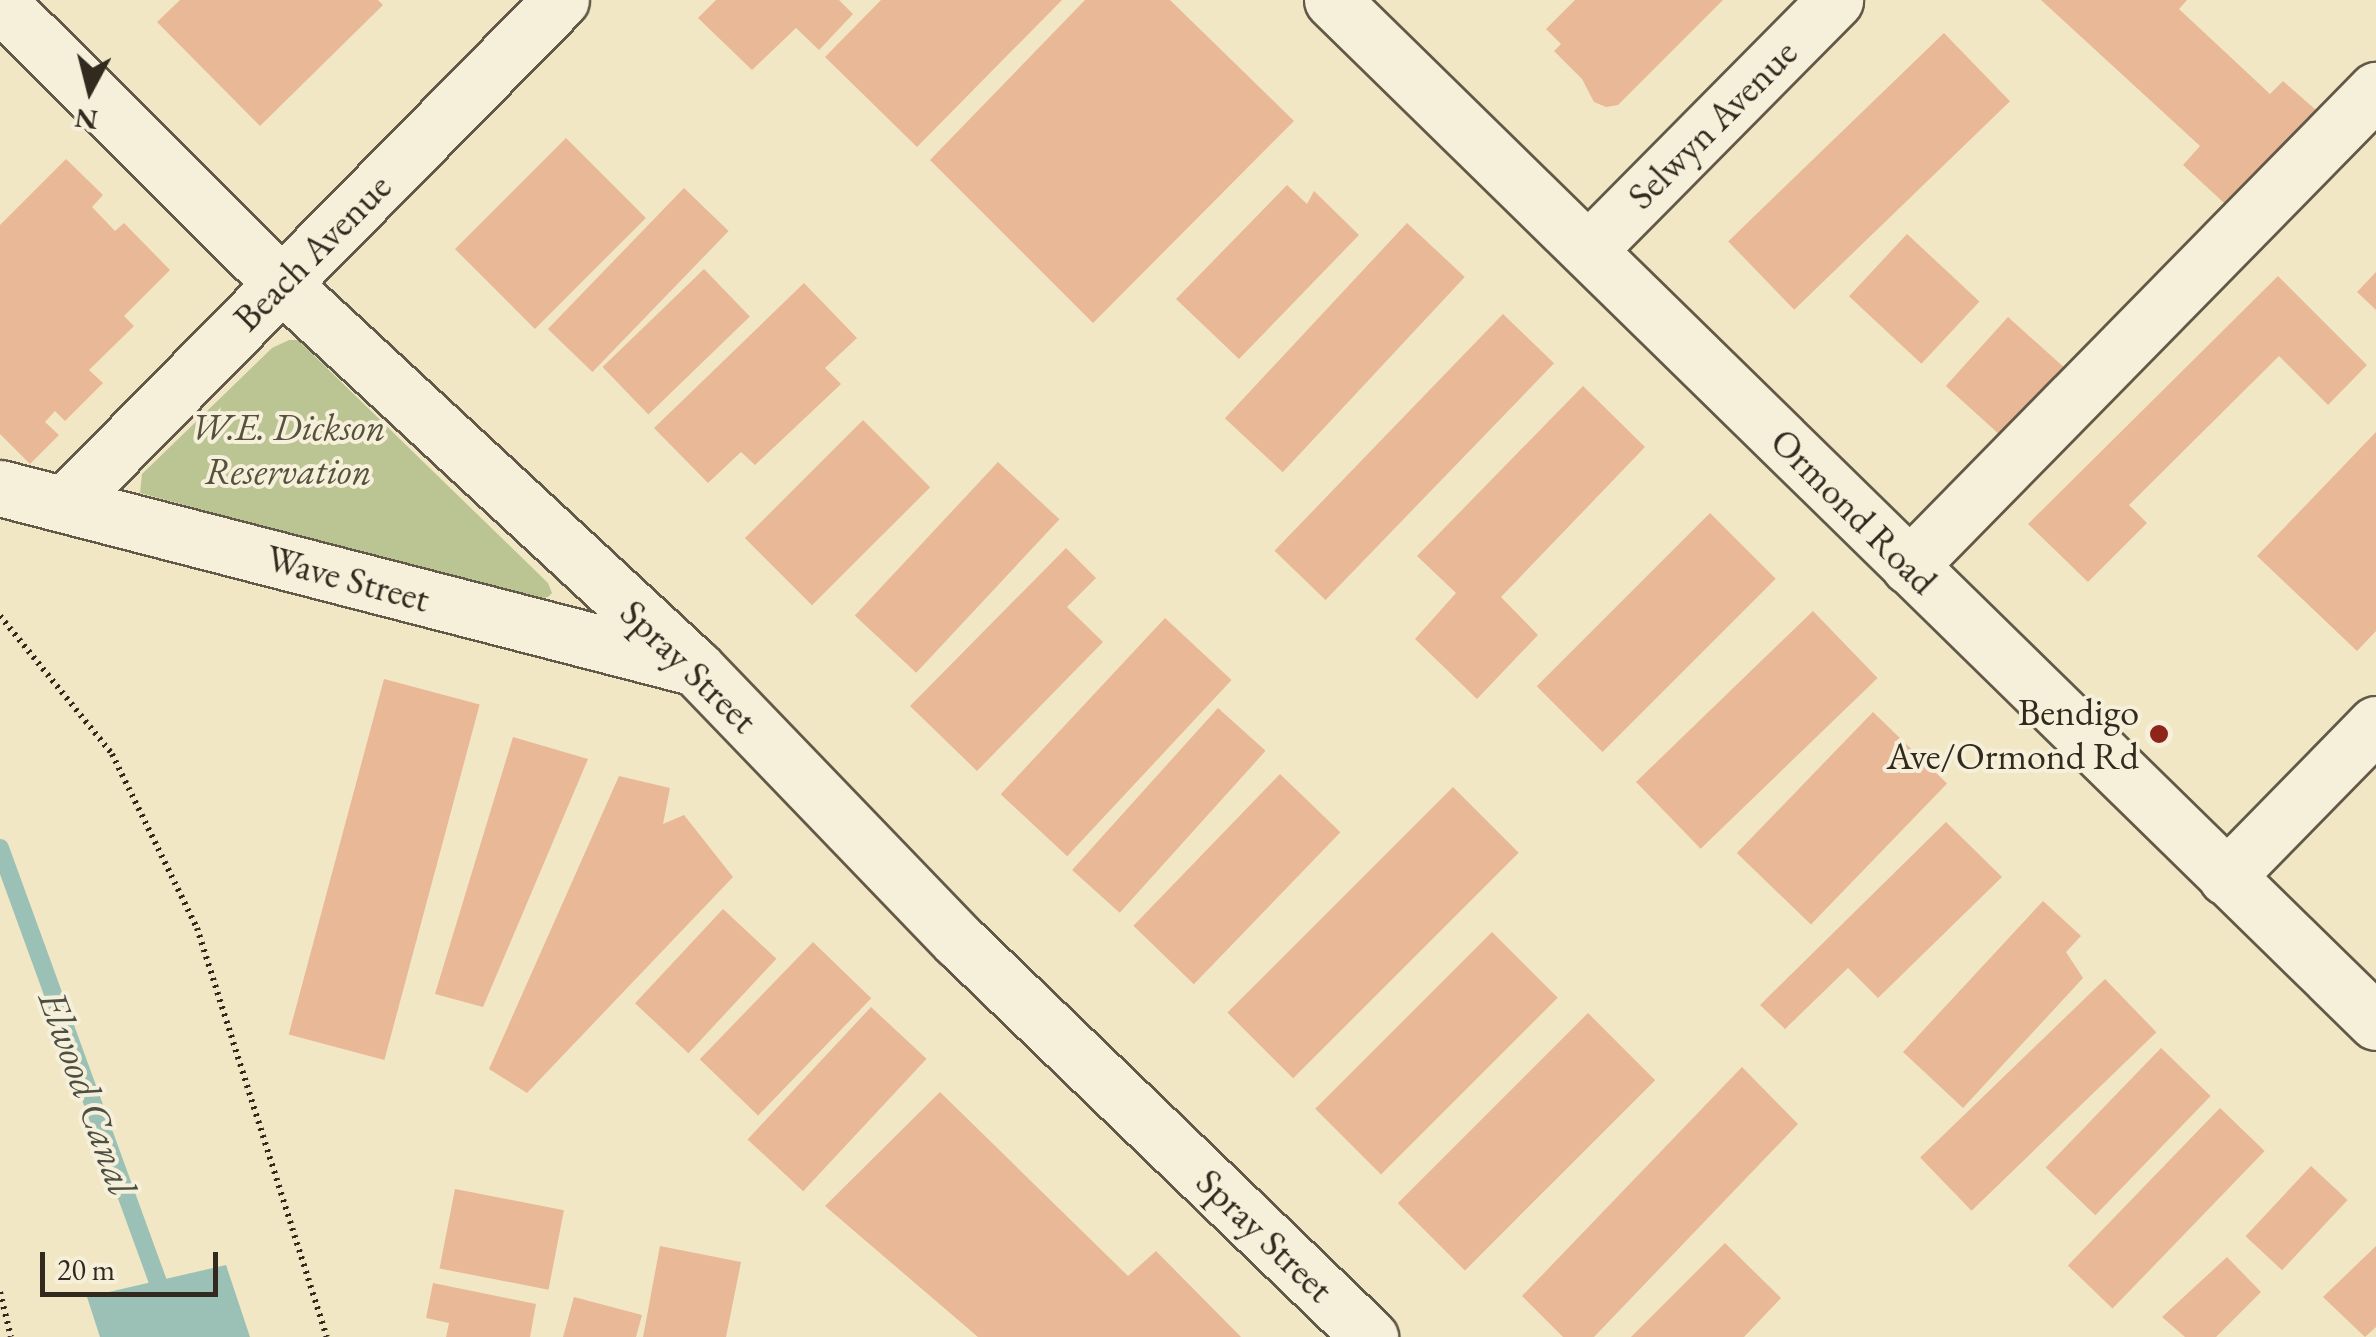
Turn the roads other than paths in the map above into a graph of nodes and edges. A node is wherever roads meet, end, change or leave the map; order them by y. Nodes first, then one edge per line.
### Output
1 (561, 0) edge
2 (1332, 0) edge
3 (1835, 0) edge
4 (0, 3) edge
5 (2376, 90) edge
6 (1589, 249) junction
7 (281, 283) junction
8 (0, 488) edge
9 (65, 504) junction
10 (1909, 566) junction
11 (696, 668) junction
12 (2376, 724) edge
13 (2226, 877) junction
14 (2376, 1022) edge
15 (1370, 1337) edge

1 - 7 street, Beach Avenue
2 - 6 street, Ormond Road
3 - 6 street, Selwyn Avenue
4 - 7 street, Spray Street
5 - 10 street
6 - 10 street, Ormond Road
7 - 9 street, Beach Avenue
7 - 11 street, Spray Street
8 - 9 street, Wave Street
9 - 11 street, Wave Street
10 - 13 street, Ormond Road
11 - 15 street, Spray Street
12 - 13 street
13 - 14 street, Ormond Road

